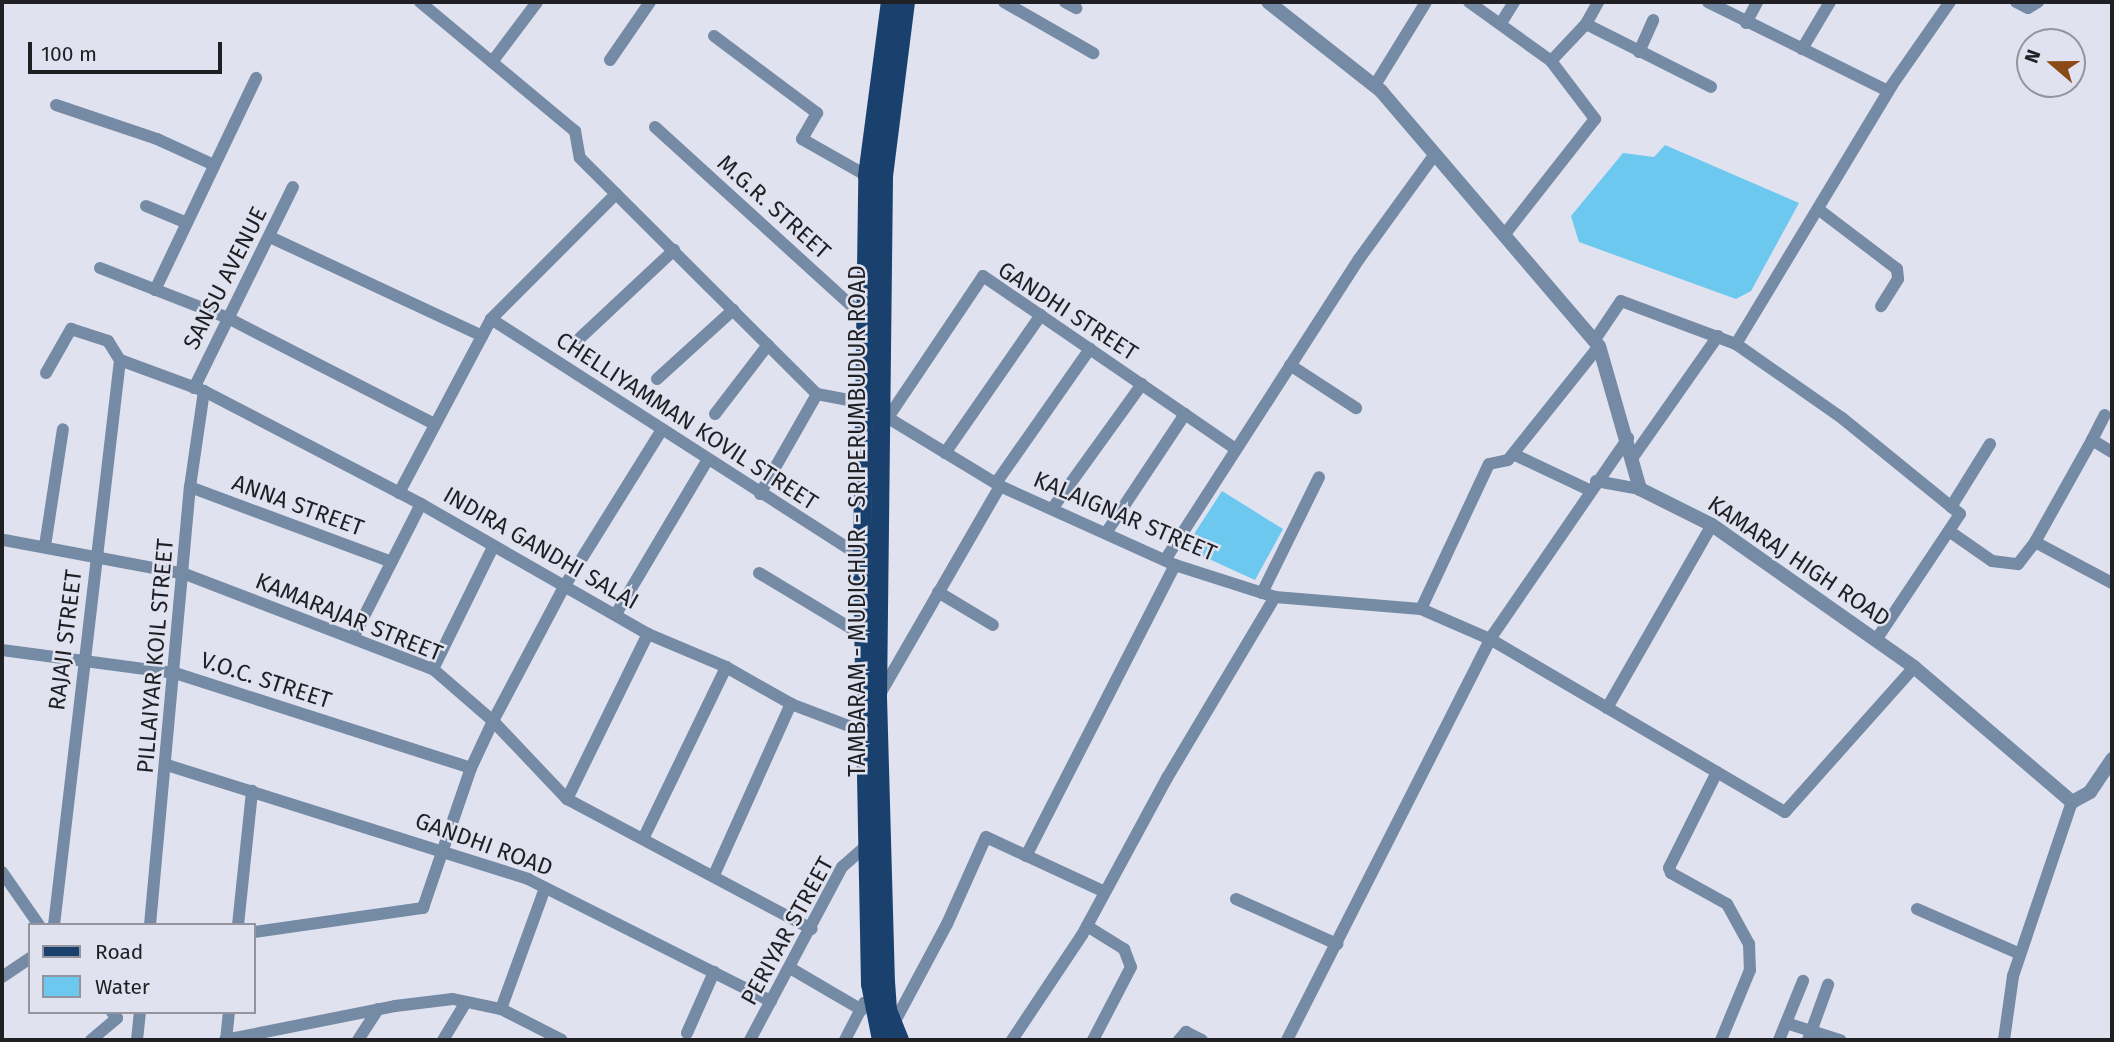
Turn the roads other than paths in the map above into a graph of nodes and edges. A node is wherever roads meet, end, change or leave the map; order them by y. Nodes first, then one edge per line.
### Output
1 (421, 2) edge
2 (537, 2) edge
3 (650, 2) edge
4 (890, 2) edge
5 (906, 2) edge
6 (1004, 2) edge
7 (1270, 2) edge
8 (1426, 2) edge
9 (1469, 2) edge
10 (1514, 2) edge
11 (1598, 2) edge
12 (1708, 2) edge
13 (1757, 2) edge
14 (1830, 2) edge
15 (1950, 2) edge
16 (2016, 2) edge
17 (2038, 2) edge
18 (1653, 20) dead end
19 (1501, 23) junction
20 (1746, 23) junction
21 (1586, 24) junction
22 (715, 36) dead end
23 (1802, 49) junction
24 (1639, 51) junction
25 (1093, 52) dead end
26 (610, 60) dead end
27 (1551, 61) junction
28 (492, 62) junction
29 (256, 78) dead end
30 (1375, 85) junction
31 (1711, 87) dead end
32 (1888, 91) junction
33 (56, 105) dead end
34 (655, 127) dead end
35 (1435, 154) junction
36 (214, 165) junction
37 (867, 176) junction
38 (293, 187) dead end
39 (616, 194) junction
40 (145, 206) dead end
41 (1818, 209) junction
42 (187, 223) junction
43 (1504, 234) junction
44 (270, 237) junction
45 (674, 250) junction
46 (100, 268) dead end
47 (155, 290) junction
48 (1881, 306) dead end
49 (733, 310) junction
50 (1041, 315) junction
51 (226, 317) junction
52 (865, 318) junction
53 (491, 319) junction
54 (482, 336) junction
55 (1718, 336) junction
56 (580, 338) dead end
57 (1596, 344) junction
58 (1736, 344) junction
59 (768, 345) junction
60 (1090, 349) junction
61 (120, 360) junction
62 (1290, 365) junction
63 (46, 373) dead end
64 (657, 379) dead end
65 (1142, 384) junction
66 (199, 389) junction
67 (817, 394) junction
68 (864, 403) junction
69 (1356, 408) dead end
70 (715, 414) dead end
71 (1185, 414) junction
72 (2105, 415) dead end
73 (884, 416) junction
74 (434, 424) junction
75 (64, 429) dead end
76 (661, 431) junction
77 (1628, 438) junction
78 (2092, 440) junction
79 (1990, 444) dead end
80 (1236, 449) junction
81 (2112, 452) edge
82 (945, 453) junction
83 (1513, 454) junction
84 (1633, 457) junction
85 (707, 461) junction
86 (1319, 477) dead end
87 (998, 484) junction
88 (1593, 486) junction
89 (190, 487) junction
90 (1640, 489) junction
91 (399, 493) junction
92 (760, 494) junction
93 (421, 504) junction
94 (1951, 507) junction
95 (1052, 509) junction
96 (1712, 525) junction
97 (1949, 531) junction
98 (1107, 533) junction
99 (4, 540) dead end
100 (2035, 542) junction
101 (46, 546) junction
102 (494, 547) junction
103 (97, 554) junction
104 (862, 557) junction
105 (392, 562) junction
106 (1170, 562) junction
107 (2112, 565) edge
108 (759, 573) dead end
109 (185, 574) junction
110 (2108, 580) edge
111 (564, 587) junction
112 (937, 592) junction
113 (1268, 595) junction
114 (1421, 609) junction
115 (615, 614) junction
116 (993, 625) dead end
117 (648, 634) junction
118 (864, 636) junction
119 (354, 638) junction
120 (1490, 639) junction
121 (1876, 640) junction
122 (2, 650) edge
123 (83, 660) junction
124 (726, 667) junction
125 (1914, 667) junction
126 (433, 669) junction
127 (175, 673) junction
128 (878, 698) junction
129 (791, 704) junction
130 (1607, 708) junction
131 (493, 721) junction
132 (871, 732) junction
133 (2112, 759) edge
134 (167, 765) junction
135 (471, 768) junction
136 (1717, 772) junction
137 (252, 791) junction
138 (567, 799) junction
139 (2072, 802) junction
140 (644, 837) junction
141 (874, 845) junction
142 (441, 849) junction
143 (1027, 856) junction
144 (714, 875) junction
145 (4, 882) edge
146 (545, 888) junction
147 (1105, 892) junction
148 (1236, 900) dead end
149 (1917, 909) dead end
150 (37, 923) edge
151 (54, 923) edge
152 (150, 923) edge
153 (238, 923) edge
154 (1087, 926) junction
155 (812, 929) junction
156 (256, 932) edge
157 (1337, 943) junction
158 (2020, 954) junction
159 (28, 959) edge
160 (790, 968) junction
161 (714, 972) junction
162 (2, 977) edge
163 (1802, 981) dead end
164 (870, 984) junction
165 (1828, 985) dead end
166 (771, 1001) junction
167 (466, 1002) junction
168 (501, 1009) junction
169 (378, 1010) junction
170 (862, 1010) junction
171 (140, 1014) edge
172 (229, 1014) edge
173 (114, 1015) edge
174 (1786, 1023) junction
175 (687, 1032) dead end
176 (896, 1033) edge
177 (1810, 1035) edge
178 (265, 1037) edge
179 (91, 1040) edge
180 (137, 1040) edge
181 (225, 1040) edge
182 (358, 1040) edge
183 (443, 1040) edge
184 (562, 1040) edge
185 (750, 1040) edge
186 (845, 1040) edge
187 (881, 1040) edge
188 (1012, 1040) edge
189 (1093, 1040) edge
190 (1180, 1040) edge
191 (1202, 1040) edge
192 (1287, 1040) edge
193 (1721, 1040) edge
194 (1779, 1040) edge
195 (1840, 1040) edge
196 (2004, 1040) edge

1 - 28 street
2 - 28 street
3 - 26 street
4 - 37 main road, TAMBARAM - MUDICHUR - SRIPERUMBUDUR ROAD
5 - 73 main road, TAMBARAM - MUDICHUR - SRIPERUMBUDUR ROAD
6 - 25 street
7 - 30 street
8 - 30 street
9 - 19 street
10 - 19 street
11 - 21 street
12 - 20 street
13 - 20 street
14 - 23 street
15 - 32 street
16 - 17 street
18 - 24 street
19 - 27 street
20 - 23 street
21 - 24 street
21 - 27 street
22 - 37 street
23 - 32 street
24 - 31 street
27 - 43 street
28 - 39 street
29 - 36 street
30 - 35 street
32 - 41 street
33 - 36 street
34 - 52 street, M.G.R. STREET
35 - 43 street
35 - 62 street
36 - 42 street
37 - 52 main road, TAMBARAM - MUDICHUR - SRIPERUMBUDUR ROAD
38 - 44 street, SANSU AVENUE
39 - 45 street
39 - 53 street
40 - 42 street
41 - 48 street
41 - 58 street
42 - 47 street
43 - 57 street
44 - 51 street, SANSU AVENUE
44 - 54 street
45 - 49 street
45 - 56 street
46 - 47 street
47 - 51 street
49 - 59 street
49 - 64 street
50 - 60 street, GANDHI STREET
50 - 73 street, GANDHI STREET
50 - 82 street
51 - 66 street, SANSU AVENUE
51 - 74 street
52 - 68 main road, TAMBARAM - MUDICHUR - SRIPERUMBUDUR ROAD
53 - 54 street
53 - 76 street, CHELLIYAMMAN KOVIL STREET
54 - 74 street
55 - 57 street
55 - 58 street
55 - 84 street
57 - 77 street
57 - 83 street
58 - 94 street
59 - 67 street
59 - 70 street
60 - 65 street, GANDHI STREET
60 - 87 street
61 - 63 street
61 - 66 street, INDIRA GANDHI SALAI
61 - 103 street, RAJAJI STREET
62 - 69 street
62 - 80 street
65 - 71 street, GANDHI STREET
65 - 95 street
66 - 89 street, PILLAIYAR KOIL STREET
66 - 91 street, INDIRA GANDHI SALAI
67 - 68 street
67 - 92 street
68 - 73 main road
68 - 104 main road, TAMBARAM - MUDICHUR - SRIPERUMBUDUR ROAD
71 - 80 street, GANDHI STREET
71 - 98 street
72 - 78 street
73 - 82 street, KALAIGNAR STREET
73 - 128 main road, TAMBARAM - MUDICHUR - SRIPERUMBUDUR ROAD
74 - 91 street
75 - 101 street
76 - 85 street, CHELLIYAMMAN KOVIL STREET
76 - 111 street
77 - 84 street
77 - 88 street
78 - 81 street
78 - 100 street
79 - 94 street
80 - 106 street
82 - 87 street, KALAIGNAR STREET
83 - 88 street
83 - 114 street
84 - 90 street
85 - 92 street, CHELLIYAMMAN KOVIL STREET
85 - 115 street
86 - 113 street
87 - 95 street, KALAIGNAR STREET
87 - 112 street
88 - 90 street
88 - 120 street
89 - 105 street, ANNA STREET
89 - 109 street, PILLAIYAR KOIL STREET
90 - 96 street, KAMARAJ HIGH ROAD
91 - 93 street, INDIRA GANDHI SALAI
92 - 104 street, CHELLIYAMMAN KOVIL STREET
93 - 102 street, INDIRA GANDHI SALAI
93 - 105 street
94 - 97 street
95 - 98 street, KALAIGNAR STREET
96 - 121 street, KAMARAJ HIGH ROAD
96 - 130 street
97 - 100 street
97 - 121 street
98 - 106 street, KALAIGNAR STREET
99 - 101 street, KAMARAJAR STREET
100 - 110 street
101 - 103 street, KAMARAJAR STREET
102 - 111 street, INDIRA GANDHI SALAI
102 - 126 street
103 - 109 street, KAMARAJAR STREET
103 - 123 street, RAJAJI STREET
104 - 118 main road, TAMBARAM - MUDICHUR - SRIPERUMBUDUR ROAD
105 - 119 street
106 - 113 street, KALAIGNAR STREET
106 - 143 street
107 - 110 street
108 - 118 street
109 - 119 street, KAMARAJAR STREET
109 - 127 street, PILLAIYAR KOIL STREET
111 - 115 street, INDIRA GANDHI SALAI
111 - 131 street
112 - 116 street
112 - 128 street
113 - 114 street, KALAIGNAR STREET
113 - 147 street
114 - 120 street, KALAIGNAR STREET
115 - 117 street, INDIRA GANDHI SALAI
117 - 124 street, INDIRA GANDHI SALAI
117 - 138 street
118 - 132 main road, TAMBARAM - MUDICHUR - SRIPERUMBUDUR ROAD
119 - 126 street, KAMARAJAR STREET
120 - 130 street, KALAIGNAR STREET
120 - 157 street
121 - 125 street, KAMARAJ HIGH ROAD
122 - 123 street, V.O.C. STREET
123 - 127 street, V.O.C. STREET
123 - 151 street, RAJAJI STREET
124 - 129 street, INDIRA GANDHI SALAI
124 - 140 street
125 - 136 street, KALAIGNAR STREET
125 - 139 street, KAMARAJ HIGH ROAD
126 - 131 street, KAMARAJAR STREET
127 - 134 street, PILLAIYAR KOIL STREET
127 - 135 street, V.O.C. STREET
128 - 132 main road, TAMBARAM - MUDICHUR - SRIPERUMBUDUR ROAD
129 - 132 street, INDIRA GANDHI SALAI
129 - 144 street
130 - 136 street, KALAIGNAR STREET
131 - 135 street
131 - 138 street, KAMARAJAR STREET
132 - 141 main road, TAMBARAM - MUDICHUR - SRIPERUMBUDUR ROAD
133 - 139 street
134 - 137 street, GANDHI ROAD
134 - 152 street, PILLAIYAR KOIL STREET
135 - 142 street
136 - 193 street
137 - 142 street, GANDHI ROAD
137 - 153 street
138 - 140 street, KAMARAJAR STREET
139 - 158 street
140 - 144 street, KAMARAJAR STREET
141 - 155 street, PERIYAR STREET
141 - 164 main road, TAMBARAM - MUDICHUR - SRIPERUMBUDUR ROAD
141 - 176 main road, TAMBARAM - MUDICHUR - SRIPERUMBUDUR ROAD
142 - 146 street, GANDHI ROAD
142 - 156 street
143 - 147 street
143 - 176 street
144 - 155 street, KAMARAJAR STREET
145 - 150 street
146 - 161 street, GANDHI ROAD
146 - 168 street
147 - 154 street
148 - 157 street
149 - 158 street
154 - 188 street
154 - 189 street
155 - 160 street, PERIYAR STREET
157 - 192 street
158 - 196 street
159 - 162 street
160 - 166 street, PERIYAR STREET
160 - 170 street
161 - 166 street, GANDHI ROAD
161 - 175 street
163 - 174 street
164 - 170 street
164 - 187 main road, TAMBARAM - MUDICHUR - SRIPERUMBUDUR ROAD
165 - 177 street
166 - 185 street, PERIYAR STREET
167 - 168 street
167 - 169 street
167 - 183 street
168 - 184 street
169 - 178 street
169 - 182 street
170 - 186 street
171 - 180 street
172 - 181 street
173 - 179 street
174 - 177 street
174 - 194 street
177 - 195 street
178 - 181 street
190 - 191 street

